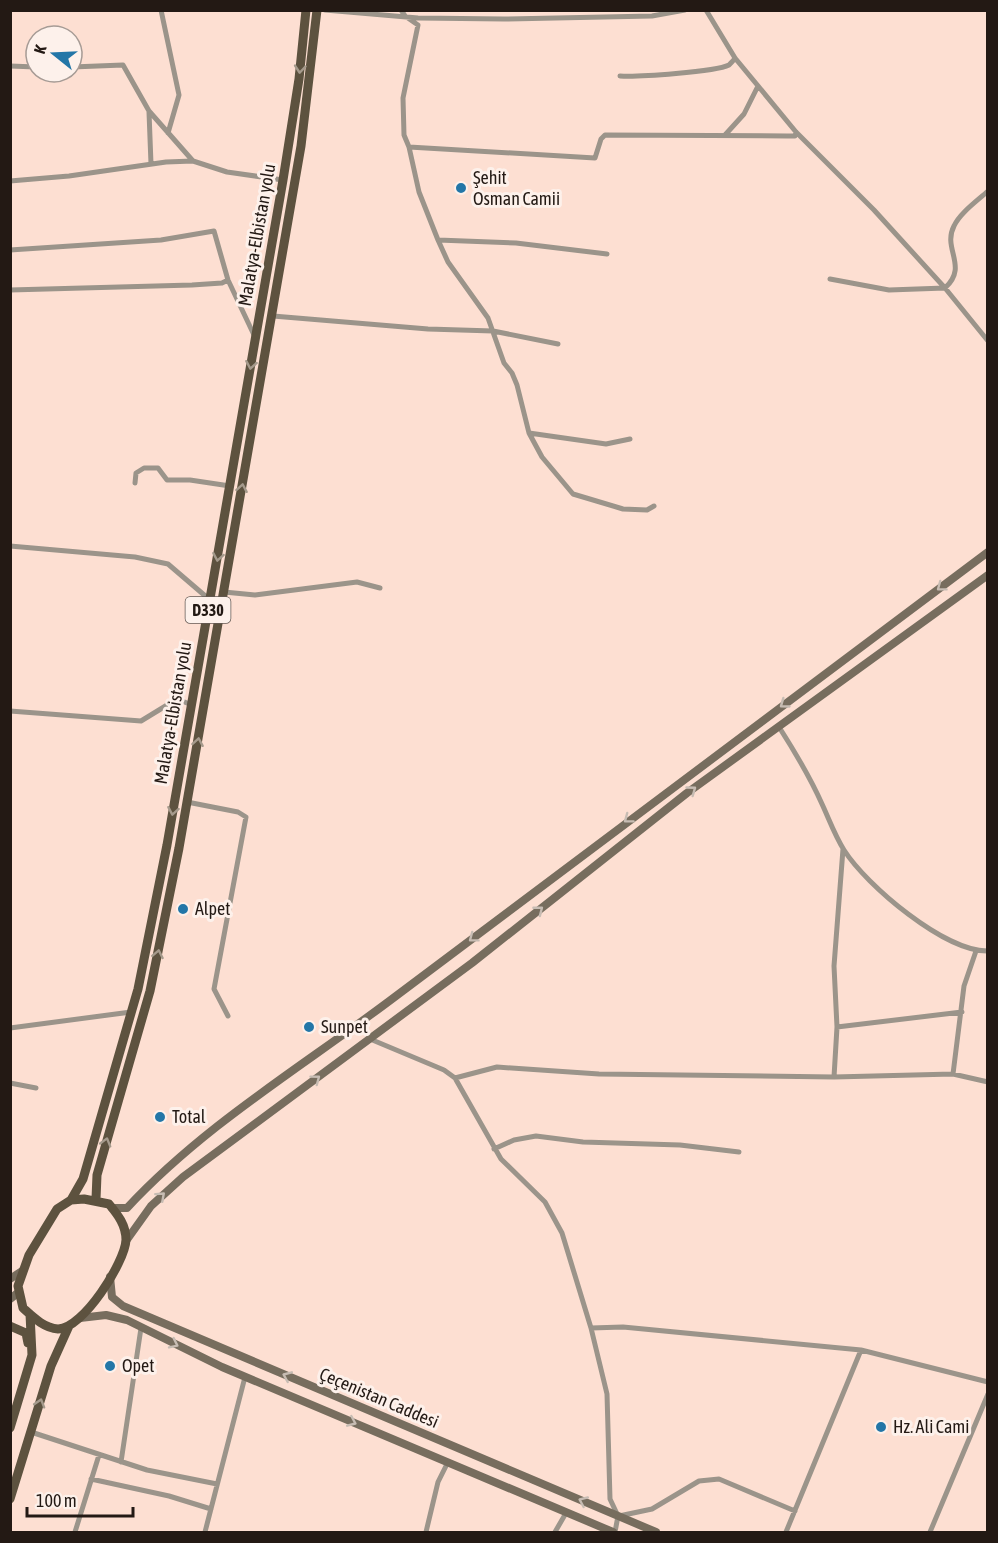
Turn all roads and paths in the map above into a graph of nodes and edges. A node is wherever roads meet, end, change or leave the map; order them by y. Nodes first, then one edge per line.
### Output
1 (161, 10) edge
2 (306, 10) edge
3 (317, 10) edge
4 (325, 10) edge
5 (685, 10) edge
6 (706, 10) edge
7 (403, 13) edge
8 (735, 58) junction
9 (84, 67) edge
10 (620, 76) dead end
11 (758, 86) junction
12 (149, 111) junction
13 (796, 132) junction
14 (168, 134) junction
15 (724, 136) junction
16 (409, 147) junction
17 (193, 161) junction
18 (151, 164) junction
19 (283, 180) junction
20 (10, 181) edge
21 (987, 191) edge
22 (438, 240) junction
23 (10, 250) edge
24 (607, 254) dead end
25 (830, 279) dead end
26 (228, 280) junction
27 (945, 288) junction
28 (10, 290) edge
29 (273, 316) junction
30 (493, 332) junction
31 (256, 338) junction
32 (987, 341) edge
33 (558, 344) dead end
34 (529, 433) junction
35 (630, 438) dead end
36 (135, 483) dead end
37 (230, 486) junction
38 (654, 506) dead end
39 (10, 546) edge
40 (987, 552) edge
41 (987, 575) edge
42 (380, 588) dead end
43 (224, 592) junction
44 (210, 600) junction
45 (192, 705) junction
46 (10, 711) edge
47 (779, 727) junction
48 (187, 802) junction
49 (843, 849) junction
50 (976, 951) junction
51 (987, 951) edge
52 (131, 1012) junction
53 (962, 1012) junction
54 (228, 1016) dead end
55 (837, 1027) junction
56 (10, 1028) edge
57 (370, 1039) junction
58 (953, 1074) junction
59 (834, 1077) junction
60 (455, 1078) junction
61 (987, 1082) edge
62 (10, 1083) edge
63 (36, 1088) dead end
64 (494, 1149) junction
65 (739, 1152) dead end
66 (96, 1199) junction
67 (71, 1200) junction
68 (112, 1208) junction
69 (125, 1242) junction
70 (22, 1271) junction
71 (110, 1276) junction
72 (10, 1279) edge
73 (19, 1292) junction
74 (10, 1299) edge
75 (30, 1314) junction
76 (80, 1318) junction
77 (10, 1326) edge
78 (69, 1326) junction
79 (141, 1328) junction
80 (591, 1328) junction
81 (861, 1350) junction
82 (32, 1355) junction
83 (244, 1377) junction
84 (987, 1382) edge
85 (987, 1394) edge
86 (10, 1428) edge
87 (31, 1432) junction
88 (99, 1455) junction
89 (121, 1462) junction
90 (448, 1462) junction
91 (91, 1479) junction
92 (217, 1484) junction
93 (10, 1499) edge
94 (211, 1509) junction
95 (795, 1511) junction
96 (566, 1513) junction
97 (618, 1516) junction
98 (75, 1533) edge
99 (205, 1533) edge
100 (426, 1533) edge
101 (555, 1533) edge
102 (614, 1533) edge
103 (656, 1533) edge
104 (786, 1533) edge
105 (930, 1533) edge

1 - 14 street
2 -> 19 main road, Malatya-Elbistan yolu / D330
3 - 29 main road, Malatya-Elbistan yolu / D330
4 - 7 street
5 - 7 street
6 - 8 street
7 - 16 street
8 - 10 street
8 - 11 street
9 - 12 street
11 - 13 street
11 - 15 street
12 - 14 street
12 - 18 street
13 - 15 street
13 - 27 street
14 - 17 street
15 - 16 street
16 - 22 street
17 - 18 street
17 - 19 street
18 - 20 street
19 - 31 main road, Malatya-Elbistan yolu / D330
21 - 27 street
22 - 24 street
22 - 30 street
23 - 26 street
25 - 27 street
26 - 28 street
26 - 31 street
27 - 32 street
29 - 30 street
43 -> 29 main road, Malatya-Elbistan yolu / D330
30 - 33 street
30 - 34 street
31 -> 37 main road, Malatya-Elbistan yolu / D330
34 - 35 street
34 - 38 street
36 - 37 street
37 -> 44 main road, Malatya-Elbistan yolu / D330
39 - 44 street
40 -> 68 main road
41 - 47 main road
42 - 43 street
48 -> 43 main road, Malatya-Elbistan yolu / D330
44 - 45 main road, Malatya-Elbistan yolu / D330
45 - 46 street
45 -> 52 main road, Malatya-Elbistan yolu / D330
47 - 49 street
57 -> 47 main road
48 - 54 street
66 -> 48 main road, Malatya-Elbistan yolu / D330
49 - 50 street
49 - 55 street
50 - 51 street
50 - 53 street
52 - 56 street
52 - 67 main road, Malatya-Elbistan yolu / D330
53 - 55 street
53 - 58 street
55 - 59 street
57 - 60 street
69 -> 57 main road
58 - 59 street
58 - 61 street
59 - 60 street
60 - 64 street
62 - 63 street
64 - 65 street
64 - 80 street
66 - 67 main road
66 - 68 main road
67 - 70 main road
68 - 69 main road
69 - 71 main road
70 - 72 main road
70 - 73 main road
71 - 76 main road
97 -> 71 main road, Çeçenistan Caddesi
73 - 74 main road
73 - 75 main road
75 - 78 main road
75 - 82 main road
76 - 78 main road
76 - 79 main road, Çeçenistan Caddesi
77 - 82 main road
87 -> 78 main road
79 -> 83 main road, Çeçenistan Caddesi
79 - 89 street
80 - 81 street
80 - 97 street
81 - 84 street
81 - 95 street
82 - 86 main road
83 -> 90 main road, Çeçenistan Caddesi
83 - 92 street
85 - 105 street
87 - 88 street
87 - 93 main road
88 - 89 street
88 - 91 street
89 - 92 street
90 - 96 main road, Çeçenistan Caddesi
90 - 100 street
91 - 94 street
91 - 98 street
92 - 94 street
94 - 99 street
95 - 97 street
95 - 104 street
96 - 101 street
96 - 102 main road, Çeçenistan Caddesi
97 - 102 street
97 - 103 main road, Çeçenistan Caddesi

